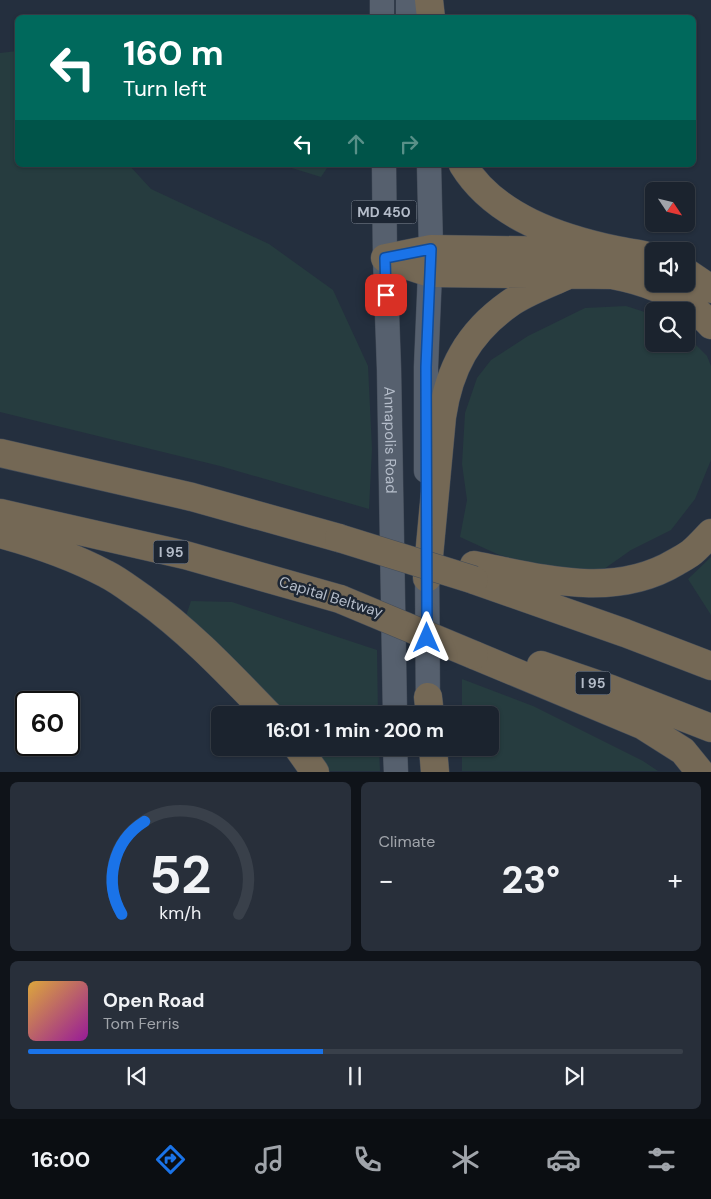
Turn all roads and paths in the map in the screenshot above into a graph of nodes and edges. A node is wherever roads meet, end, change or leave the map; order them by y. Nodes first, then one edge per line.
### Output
1 (382, 0) edge
2 (408, 0) edge
3 (427, 0) edge
4 (382, 15) edge
5 (408, 15) edge
6 (426, 15) edge
7 (430, 15) edge
8 (384, 167) edge
9 (413, 167) edge
10 (429, 167) edge
11 (464, 167) edge
12 (430, 199) junction
13 (616, 250) junction
14 (645, 254) edge
15 (385, 258) junction
16 (430, 261) junction
17 (568, 275) junction
18 (695, 278) edge
19 (711, 289) edge
20 (711, 325) edge
21 (0, 453) edge
22 (0, 513) edge
23 (711, 533) edge
24 (0, 534) edge
25 (474, 573) junction
26 (427, 578) junction
27 (474, 648) junction
28 (711, 666) edge
29 (260, 706) edge
30 (395, 706) edge
31 (428, 706) edge
32 (711, 728) edge
33 (304, 756) edge
34 (395, 756) edge
35 (428, 756) edge
36 (434, 756) edge
37 (315, 772) edge
38 (396, 772) edge
39 (428, 772) edge
40 (435, 772) edge
41 (700, 772) edge

1 - 4 main road
2 - 5 main road
3 - 6 main road
3 - 7 highway
8 - 15 main road, Annapolis Road / MD 450
9 - 12 main road
10 - 12 main road, MD 450
11 - 13 highway
12 - 16 main road, MD 450
13 - 14 highway
13 - 16 highway
15 - 16 highway
15 - 30 main road, Annapolis Road / MD 450
16 - 17 highway
16 - 26 main road, MD 450
17 - 20 highway
17 - 26 highway
18 - 19 highway
21 - 25 highway, bridge
22 - 27 highway, Capital Beltway / I 95, bridge
23 - 25 highway
24 - 29 highway
25 - 28 highway
26 - 31 main road, MD 450
27 - 32 highway, Capital Beltway / I 95
27 - 41 highway
33 - 37 highway
34 - 38 main road
35 - 39 main road
36 - 40 highway

